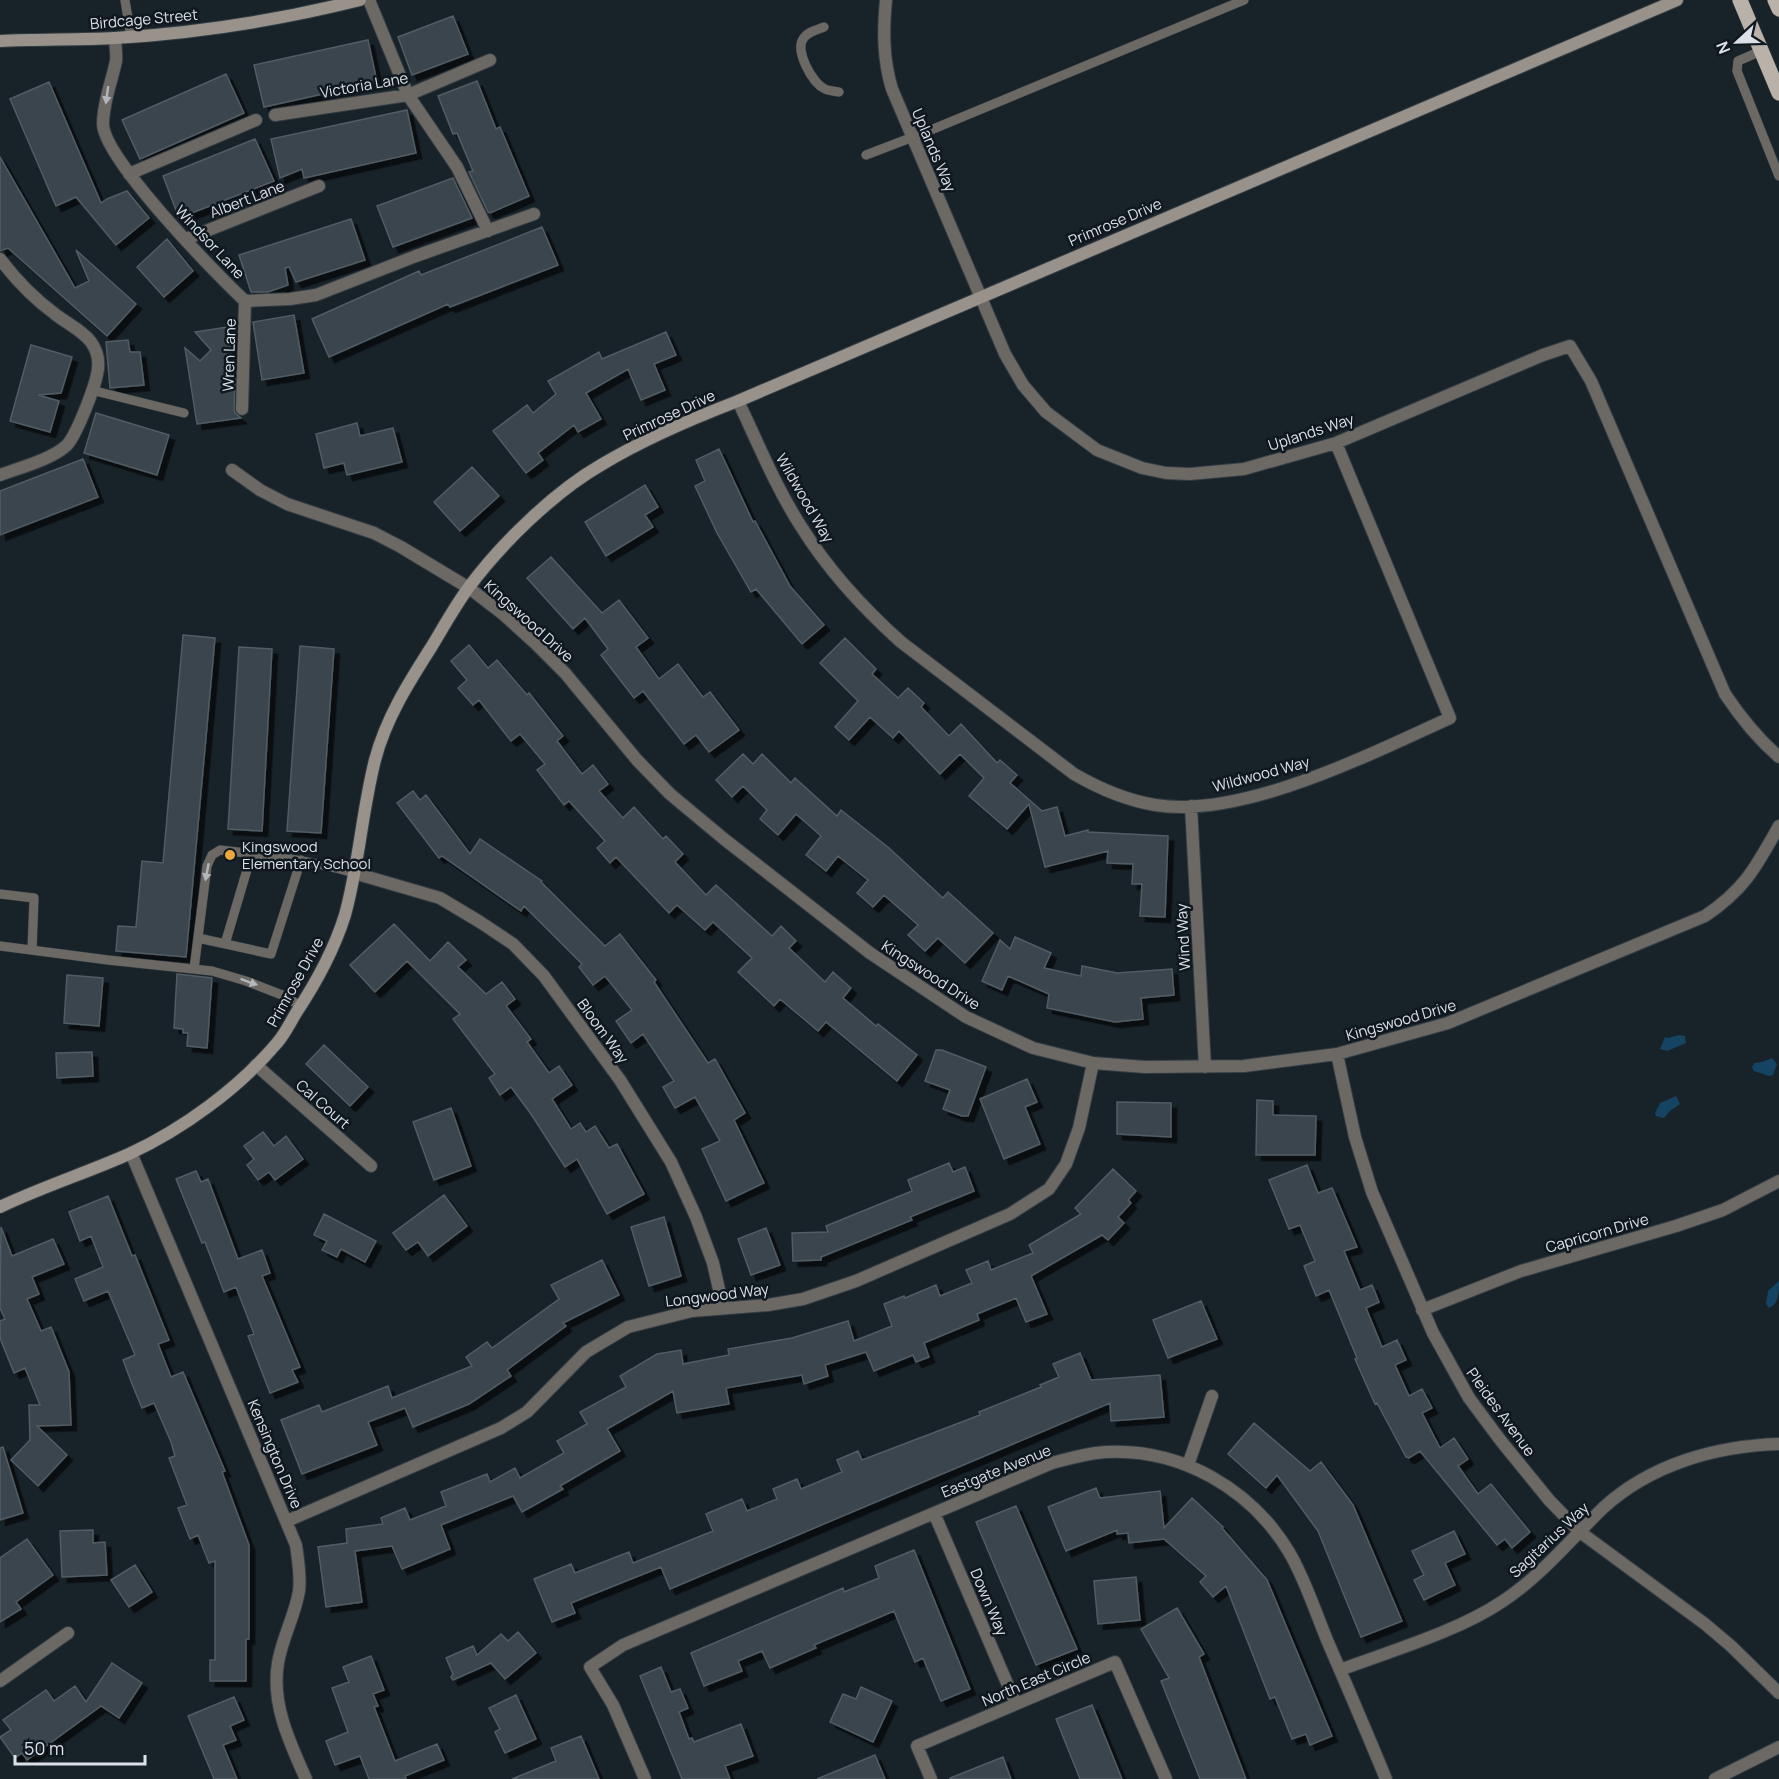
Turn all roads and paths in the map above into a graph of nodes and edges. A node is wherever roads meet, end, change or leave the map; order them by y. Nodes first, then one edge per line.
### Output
1 (125, 0) edge
2 (360, 0) edge
3 (369, 0) edge
4 (886, 0) edge
5 (1244, 0) edge
6 (1677, 0) edge
7 (1740, 0) edge
8 (1775, 0) edge
9 (1779, 9) edge
10 (824, 27) dead end
11 (131, 37) junction
12 (114, 38) junction
13 (0, 41) edge
14 (1761, 51) junction
15 (489, 60) dead end
16 (839, 92) dead end
17 (1779, 93) edge
18 (408, 95) junction
19 (275, 115) dead end
20 (256, 120) dead end
21 (912, 138) junction
22 (866, 155) dead end
23 (129, 174) junction
24 (1779, 176) edge
25 (319, 186) dead end
26 (534, 214) dead end
27 (488, 231) junction
28 (186, 239) junction
29 (0, 258) edge
30 (980, 296) junction
31 (245, 301) junction
32 (91, 390) junction
33 (738, 401) junction
34 (242, 409) dead end
35 (184, 413) dead end
36 (1336, 443) junction
37 (232, 470) dead end
38 (0, 475) edge
39 (469, 588) junction
40 (1779, 757) edge
41 (1191, 806) junction
42 (1779, 826) edge
43 (252, 853) junction
44 (301, 860) junction
45 (354, 873) junction
46 (0, 894) edge
47 (198, 938) junction
48 (225, 944) junction
49 (0, 946) edge
50 (32, 950) junction
51 (194, 969) junction
52 (301, 1006) junction
53 (1337, 1054) junction
54 (1093, 1063) junction
55 (255, 1065) junction
56 (1205, 1067) junction
57 (130, 1153) junction
58 (371, 1166) dead end
59 (1779, 1181) edge
60 (0, 1208) edge
61 (723, 1307) junction
62 (1422, 1310) junction
63 (1212, 1396) dead end
64 (1779, 1444) edge
65 (1188, 1465) junction
66 (934, 1513) junction
67 (287, 1521) junction
68 (1580, 1532) junction
69 (68, 1633) dead end
70 (1340, 1671) junction
71 (0, 1682) edge
72 (1779, 1693) edge
73 (1016, 1704) junction
74 (1779, 1747) edge
75 (306, 1779) edge
76 (645, 1779) edge
77 (931, 1779) edge
78 (1166, 1779) edge
79 (1386, 1779) edge
80 (1715, 1779) edge

1 - 11 lane
2 - 11 street, Birdcage Street
3 - 18 street
4 - 21 street, Uplands Way
5 - 21 lane
6 - 30 street, Primrose Drive
7 - 14 main road
8 - 9 main road
10 - 16 lane
11 - 12 street, Birdcage Street
12 - 13 street, Birdcage Street
12 -> 23 street, Windsor Lane
14 - 17 main road
14 - 24 lane
15 - 18 street, Victoria Lane
18 - 19 street, Victoria Lane
18 - 27 street
20 - 23 street
21 - 22 lane
21 - 30 street, Uplands Way
23 - 28 street, Windsor Lane
25 - 28 street, Albert Lane
26 - 27 street, Windsor Lane
27 - 31 street, Windsor Lane
28 - 31 street, Windsor Lane
29 - 32 street
30 - 33 street, Primrose Drive
30 - 36 street, Uplands Way
31 - 34 street, Wren Lane
32 - 35 lane
32 - 38 street
33 - 39 street, Primrose Drive
33 - 41 street, Wildwood Way
36 - 40 street, Uplands Way
36 - 41 street, Wildwood Way
37 - 39 street, Kingswood Drive
39 - 45 street, Primrose Drive
39 - 54 street, Kingswood Drive
41 - 56 street, Wind Way
42 - 53 street, Kingswood Drive
43 - 44 lane
43 -> 47 lane
43 - 48 lane
44 - 45 lane
44 - 48 lane
45 - 52 street, Primrose Drive
45 - 61 street, Bloom Way
46 - 50 lane
47 - 48 lane
47 - 51 lane
49 - 50 lane
50 - 51 lane
51 -> 52 lane
52 - 55 street, Primrose Drive
53 - 56 street, Kingswood Drive
53 - 62 street, Pleides Avenue
54 - 56 street, Kingswood Drive
54 - 61 street, Longwood Way
55 - 57 street, Primrose Drive
55 - 58 street, Cal Court
57 - 60 street, Primrose Drive
57 - 67 street, Kensington Drive
59 - 62 street, Capricorn Drive
61 - 67 street, Longwood Way
62 - 68 street, Pleides Avenue
63 - 65 street
64 - 68 street, Sagitarius Way
65 - 66 street, Eastgate Avenue
65 - 70 street, Eastgate Avenue
66 - 73 street, Down Way
66 - 76 street, Eastgate Avenue
67 - 75 street, Kensington Drive
68 - 70 street, Sagitarius Way
68 - 72 street, Pleides Avenue
69 - 71 street
70 - 79 street, Eastgate Avenue
73 - 77 street, North East Circle
73 - 78 street, North East Circle
74 - 80 street

